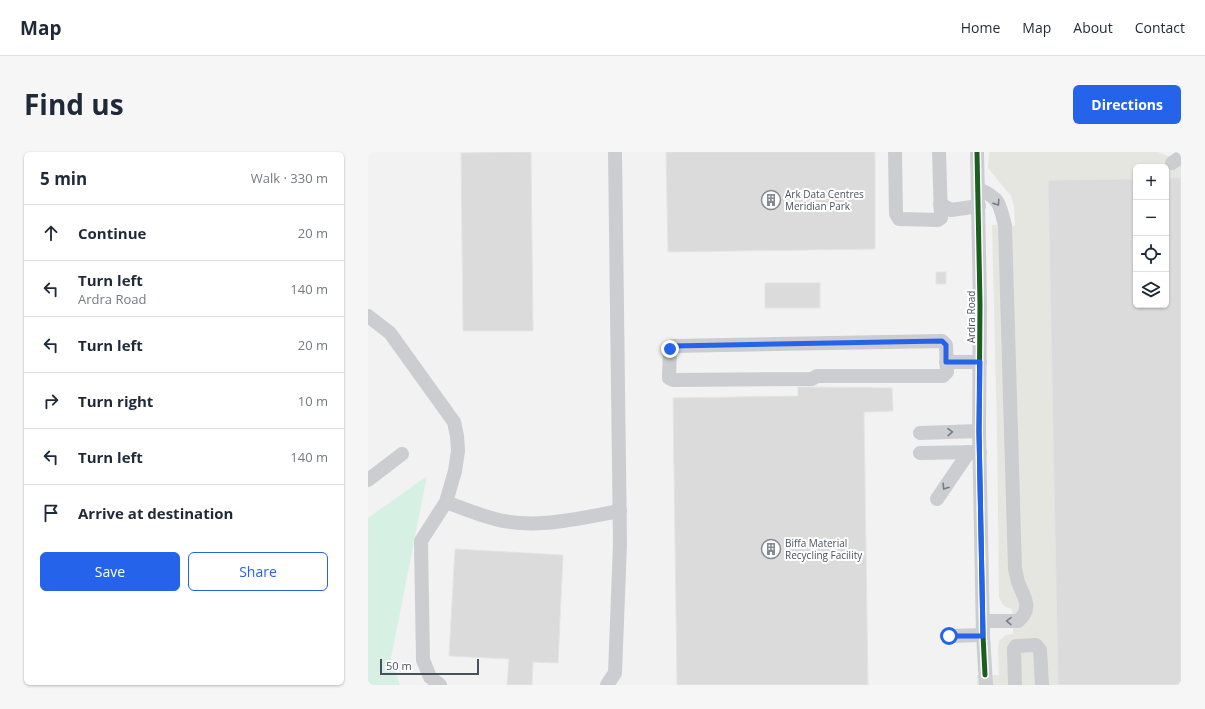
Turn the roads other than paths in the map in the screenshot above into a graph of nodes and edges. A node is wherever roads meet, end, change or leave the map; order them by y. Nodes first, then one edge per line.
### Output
1 (615, 152) edge
2 (895, 152) edge
3 (939, 152) edge
4 (977, 152) edge
5 (978, 189) junction
6 (940, 204) junction
7 (979, 206) junction
8 (368, 316) edge
9 (946, 362) junction
10 (980, 362) junction
11 (979, 431) junction
12 (920, 433) dead end
13 (974, 452) junction
14 (920, 453) dead end
15 (402, 454) dead end
16 (368, 480) edge
17 (937, 500) dead end
18 (446, 502) junction
19 (620, 511) junction
20 (983, 621) junction
21 (949, 636) dead end
22 (983, 636) junction
23 (986, 680) edge
24 (440, 685) edge
25 (607, 685) edge
26 (1015, 685) edge
27 (1042, 685) edge

1 - 19 street
2 - 6 street
3 - 6 street
4 - 5 street, Ardra Road
5 - 7 street, Ardra Road
5 -> 20 street
6 - 7 street
7 - 10 street, Ardra Road
8 - 18 street
9 - 9 street
9 - 10 street
10 - 11 street, Ardra Road
12 -> 11 street
11 - 13 street, Ardra Road
13 - 14 street
13 -> 17 street
13 - 20 street, Ardra Road
15 - 16 street
18 - 19 street
18 - 24 street
19 - 25 street
20 - 22 street, Ardra Road
21 - 22 street
22 - 23 street, Ardra Road
26 - 27 street

